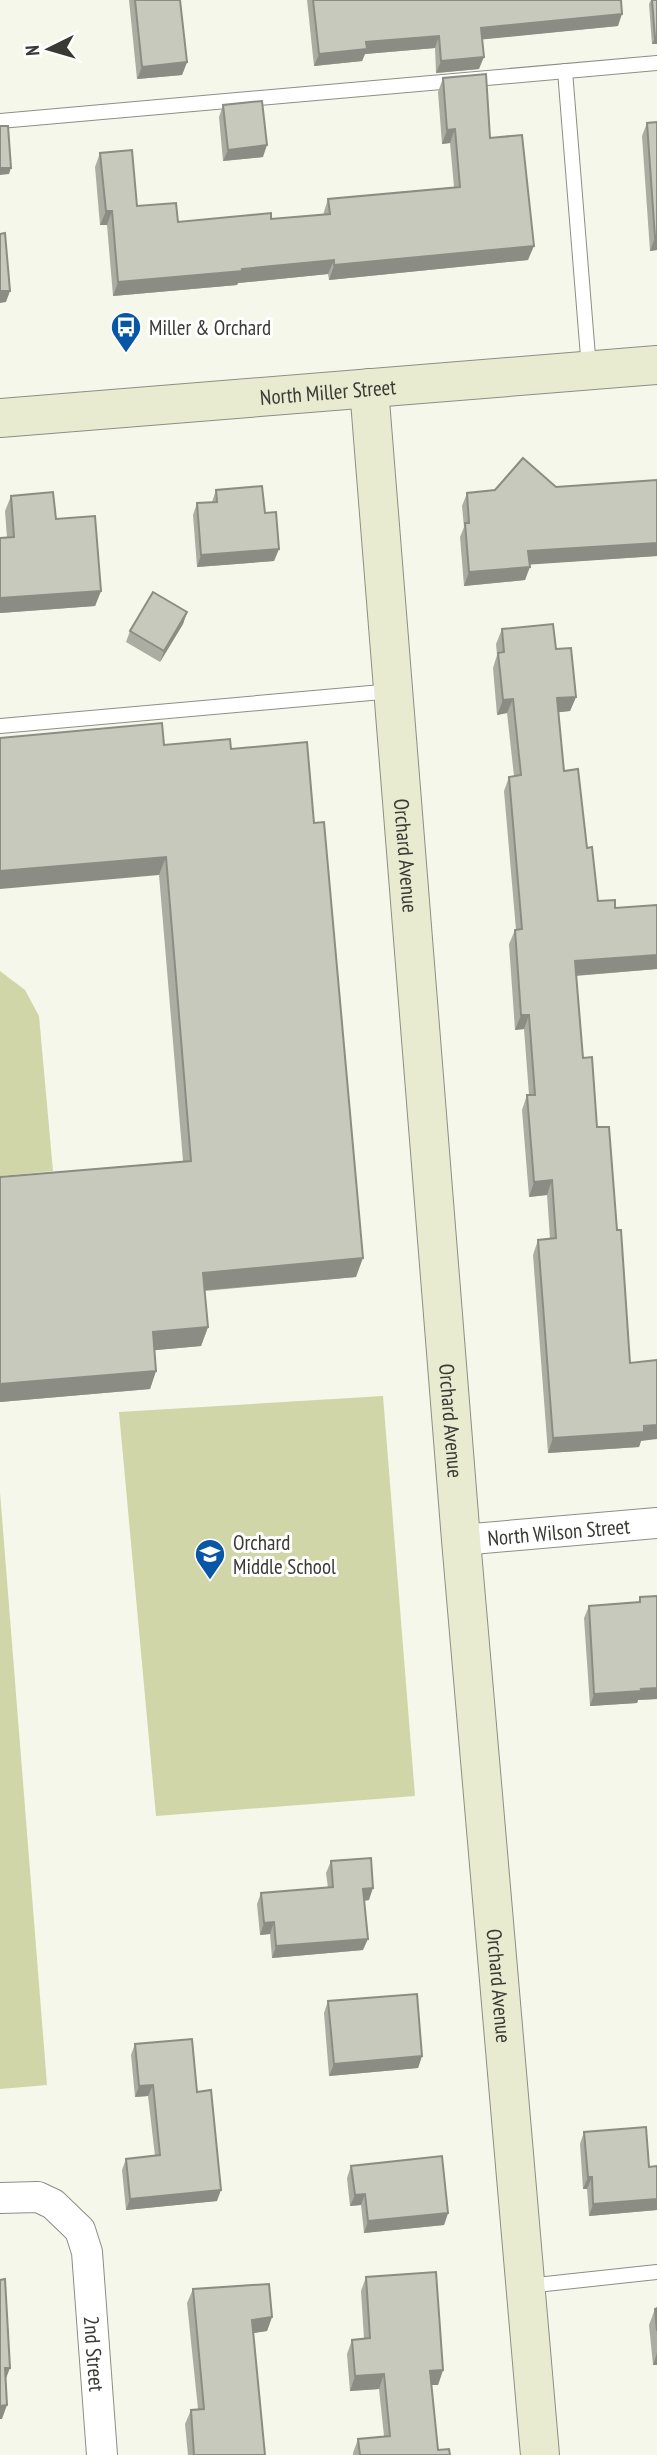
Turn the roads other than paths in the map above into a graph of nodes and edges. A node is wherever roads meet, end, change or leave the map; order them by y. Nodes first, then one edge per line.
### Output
1 (657, 63) edge
2 (565, 71) junction
3 (0, 121) edge
4 (657, 365) edge
5 (589, 370) junction
6 (369, 388) junction
7 (0, 418) edge
8 (394, 691) junction
9 (0, 726) edge
10 (657, 1523) edge
11 (461, 1540) junction
12 (0, 2198) edge
13 (657, 2272) edge
14 (526, 2286) junction
15 (100, 2455) edge
16 (540, 2455) edge

1 - 2 lane
2 - 3 lane
2 - 5 lane
4 - 5 street, North Miller Street
5 - 6 street, North Miller Street
6 - 7 street, North Miller Street
6 - 8 street, Orchard Avenue
8 - 9 lane
8 - 11 street, Orchard Avenue
10 - 11 street, North Wilson Street
11 - 14 street, Orchard Avenue
12 - 15 street, 2nd Street
13 - 14 lane
14 - 16 street, Orchard Avenue

